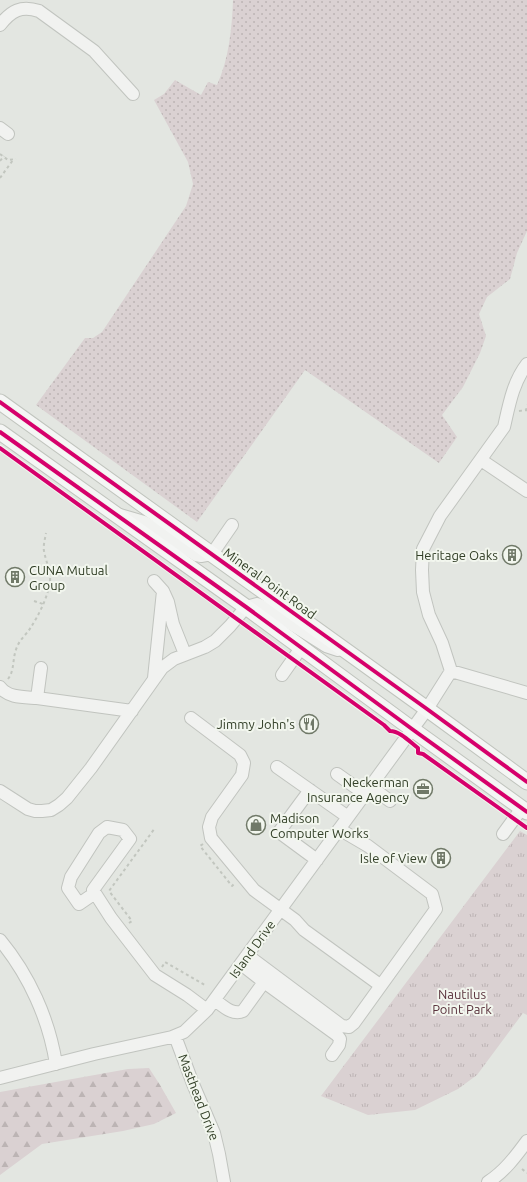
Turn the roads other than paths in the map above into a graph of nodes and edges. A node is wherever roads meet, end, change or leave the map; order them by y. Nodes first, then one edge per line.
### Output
1 (0, 25) edge
2 (133, 94) dead end
3 (525, 369) edge
4 (0, 402) edge
5 (0, 432) edge
6 (481, 460) junction
7 (527, 491) edge
8 (113, 513) junction
9 (232, 525) dead end
10 (212, 554) junction
11 (154, 581) dead end
12 (163, 591) junction
13 (246, 607) junction
14 (301, 648) junction
15 (185, 654) junction
16 (357, 659) junction
17 (41, 668) dead end
18 (451, 671) junction
19 (282, 675) dead end
20 (154, 680) junction
21 (2, 685) edge
22 (527, 693) edge
23 (37, 698) junction
24 (427, 708) junction
25 (132, 711) junction
26 (191, 718) dead end
27 (412, 729) junction
28 (277, 767) dead end
29 (337, 774) dead end
30 (527, 782) edge
31 (310, 790) junction
32 (368, 790) junction
33 (0, 791) edge
34 (390, 801) dead end
35 (525, 810) edge
36 (348, 817) junction
37 (339, 829) junction
38 (503, 834) dead end
39 (317, 860) junction
40 (95, 893) junction
41 (281, 910) junction
42 (0, 940) edge
43 (244, 960) junction
44 (264, 982) junction
45 (380, 985) junction
46 (215, 1000) junction
47 (207, 1010) junction
48 (175, 1036) junction
49 (332, 1055) dead end
50 (56, 1064) junction
51 (0, 1078) edge
52 (527, 1141) edge
53 (224, 1182) edge
54 (488, 1182) edge

1 - 2 street
3 - 6 street
4 - 10 main road, Mineral Point Road
5 - 8 main road
6 - 7 street
6 - 18 street
8 - 10 street
8 - 13 main road
9 - 10 street
10 - 16 main road, Mineral Point Road
11 - 12 street
12 - 15 street
12 - 20 street
13 - 14 main road
13 - 15 street
13 - 16 street
14 - 19 street
14 - 27 main road
15 - 20 street
16 - 24 main road, Mineral Point Road
17 - 23 street
18 - 22 street
18 - 24 street, Island Drive
20 - 25 street
21 - 23 street
23 - 25 street
24 - 27 street, Island Drive
24 - 30 main road, Mineral Point Road
25 - 33 street
26 - 41 street
27 - 32 street, Island Drive
27 - 35 main road
28 - 31 street
29 - 32 street
31 - 36 street
31 - 39 street
32 - 34 street
32 - 36 street, Island Drive
35 - 38 street
36 - 37 street, Island Drive
37 - 39 street, Island Drive
37 - 45 street
39 - 41 street, Island Drive
40 - 40 street
40 - 47 street
41 - 43 street, Island Drive
41 - 45 street
42 - 50 street
43 - 44 street
43 - 45 street
43 - 46 street, Island Drive
44 - 46 street
44 - 49 street
46 - 47 street, Island Drive
47 - 48 street, Island Drive
48 - 50 street, Island Drive
48 - 53 street, Masthead Drive
50 - 51 street, Island Drive
52 - 54 street

